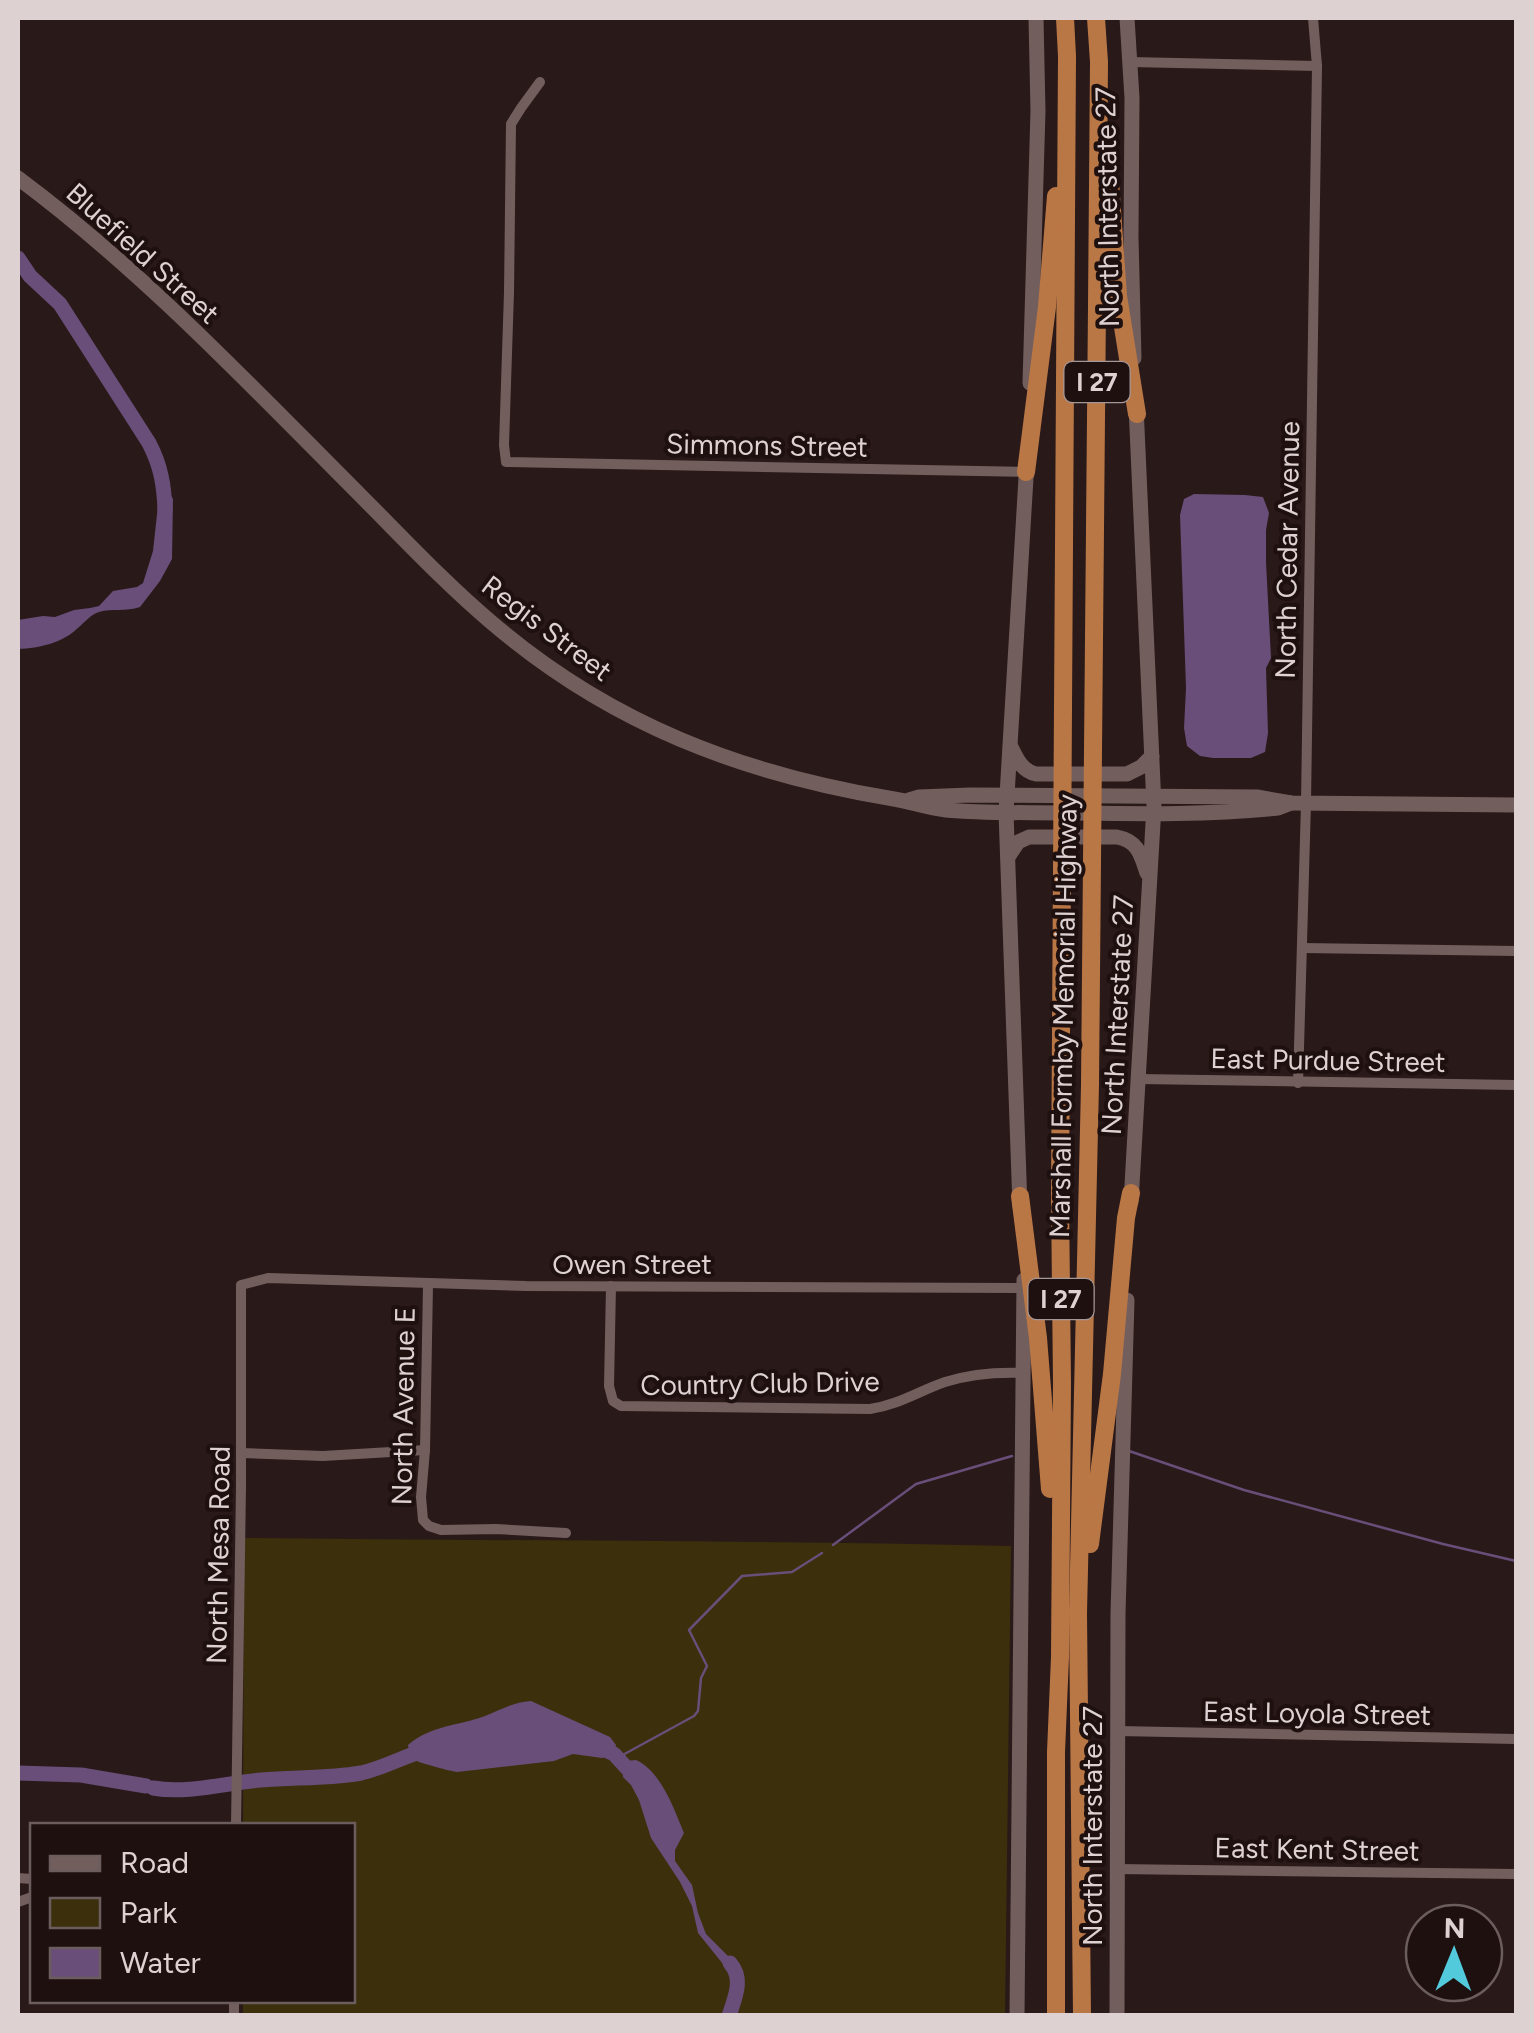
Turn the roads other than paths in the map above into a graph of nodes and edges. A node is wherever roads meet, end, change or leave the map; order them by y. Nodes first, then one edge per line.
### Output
1 (1036, 18) edge
2 (1065, 18) edge
3 (1096, 18) edge
4 (1126, 18) edge
5 (1312, 18) edge
6 (1067, 56) junction
7 (1098, 62) junction
8 (1130, 62) junction
9 (1317, 66) junction
10 (540, 82) dead end
11 (18, 178) edge
12 (233, 368) joint
13 (1136, 414) junction
14 (1026, 472) junction
15 (1010, 744) junction
16 (1152, 756) junction
17 (1154, 796) junction
18 (1299, 803) junction
19 (1006, 804) junction
20 (1516, 805) edge
21 (1154, 814) junction
22 (1008, 857) junction
23 (1150, 882) junction
24 (1302, 948) junction
25 (1516, 950) edge
26 (1139, 1079) junction
27 (1298, 1083) junction
28 (1516, 1084) edge
29 (1132, 1193) junction
30 (1020, 1196) junction
31 (242, 1285) joint
32 (428, 1285) junction
33 (610, 1286) junction
34 (1024, 1288) junction
35 (1024, 1373) junction
36 (425, 1450) junction
37 (242, 1453) junction
38 (566, 1533) dead end
39 (1078, 1614) junction
40 (1117, 1732) junction
41 (1056, 1736) junction
42 (1516, 1739) edge
43 (236, 1823) edge
44 (1116, 1869) junction
45 (1516, 1874) edge
46 (1016, 2016) edge
47 (1056, 2016) edge
48 (1082, 2016) edge
49 (1117, 2016) edge

1 - 14 main road
2 - 6 highway, Marshall Formby Memorial Highway / I 27
3 - 7 highway, Marshall Formby Memorial Highway / I 27
4 - 8 main road, North Interstate 27
5 - 9 street, North Cedar Avenue
6 - 14 highway
6 - 41 highway, Marshall Formby Memorial Highway / I 27
7 - 13 highway
7 - 39 highway, Marshall Formby Memorial Highway / I 27
8 - 9 street
8 - 13 main road, North Interstate 27
9 - 18 street, North Cedar Avenue
10 - 14 street, Simmons Street
11 - 12 main road, Bluefield Street
12 - 19 main road, Regis Street
13 - 16 main road, North Interstate 27
14 - 15 main road
15 - 16 main road
15 - 19 main road
16 - 17 main road, North Interstate 27
17 - 18 main road, Regis Street
17 - 19 main road, Regis Street
17 - 21 main road, North Interstate 27
18 - 20 main road
18 - 21 main road, Regis Street
18 - 24 street, North Cedar Avenue
19 - 21 main road, Regis Street
19 - 22 main road
21 - 23 main road, North Interstate 27
22 - 23 main road
22 - 30 main road
23 - 26 main road, North Interstate 27
24 - 25 street
24 - 27 street, North Cedar Avenue
26 - 27 street, East Purdue Street
26 - 29 main road, North Interstate 27
27 - 28 street, East Purdue Street
29 - 39 highway
29 - 40 main road, North Interstate 27
30 - 34 main road
30 - 41 highway
31 - 32 street, Owen Street
31 - 37 street, North Mesa Road
32 - 33 street, Owen Street
32 - 36 street, North Avenue E
33 - 34 street, Owen Street
33 - 35 street, Country Club Drive
34 - 35 main road
35 - 46 main road
36 - 37 street
36 - 38 street, North Avenue E
37 - 43 street, North Mesa Road
39 - 48 highway, Marshall Formby Memorial Highway / I 27
40 - 42 street, East Loyola Street
40 - 44 main road, North Interstate 27
41 - 47 highway, Marshall Formby Memorial Highway / I 27
44 - 45 street, East Kent Street
44 - 49 main road, North Interstate 27

